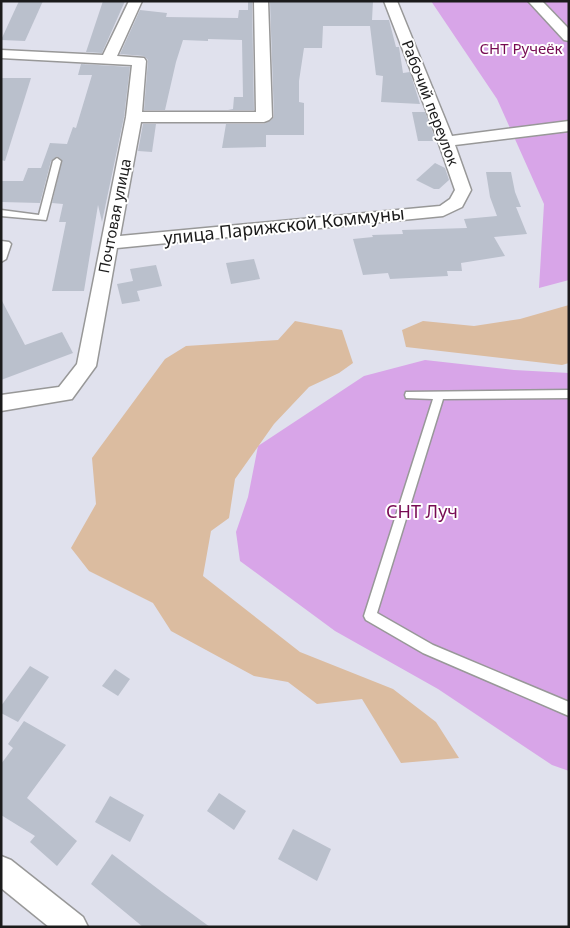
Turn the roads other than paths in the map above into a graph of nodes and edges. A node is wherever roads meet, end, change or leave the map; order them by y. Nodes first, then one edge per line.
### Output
1 (136, 1) edge
2 (261, 1) edge
3 (390, 1) edge
4 (534, 1) edge
5 (569, 37) edge
6 (1, 54) edge
7 (108, 60) junction
8 (134, 117) junction
9 (569, 126) edge
10 (446, 140) junction
11 (57, 161) dead end
12 (456, 204) joint
13 (1, 214) edge
14 (110, 243) junction
15 (1, 244) edge
16 (1, 259) edge
17 (569, 394) edge
18 (410, 395) dead end
19 (439, 396) junction
20 (1, 402) edge
21 (569, 710) edge
22 (1, 870) edge
23 (73, 927) edge

1 - 7 street
2 - 8 street
3 - 10 street, Рабочий переулок
4 - 5 street
6 - 7 street
7 - 8 street, Почтовая улица
8 - 14 street, Почтовая улица
9 - 10 street
10 - 12 street, Рабочий переулок
11 - 13 lane
12 - 14 street, улица Парижской Коммуны
14 - 20 street, Почтовая улица
15 - 16 lane
17 - 19 lane
18 - 19 lane
19 - 21 lane
22 - 23 street

